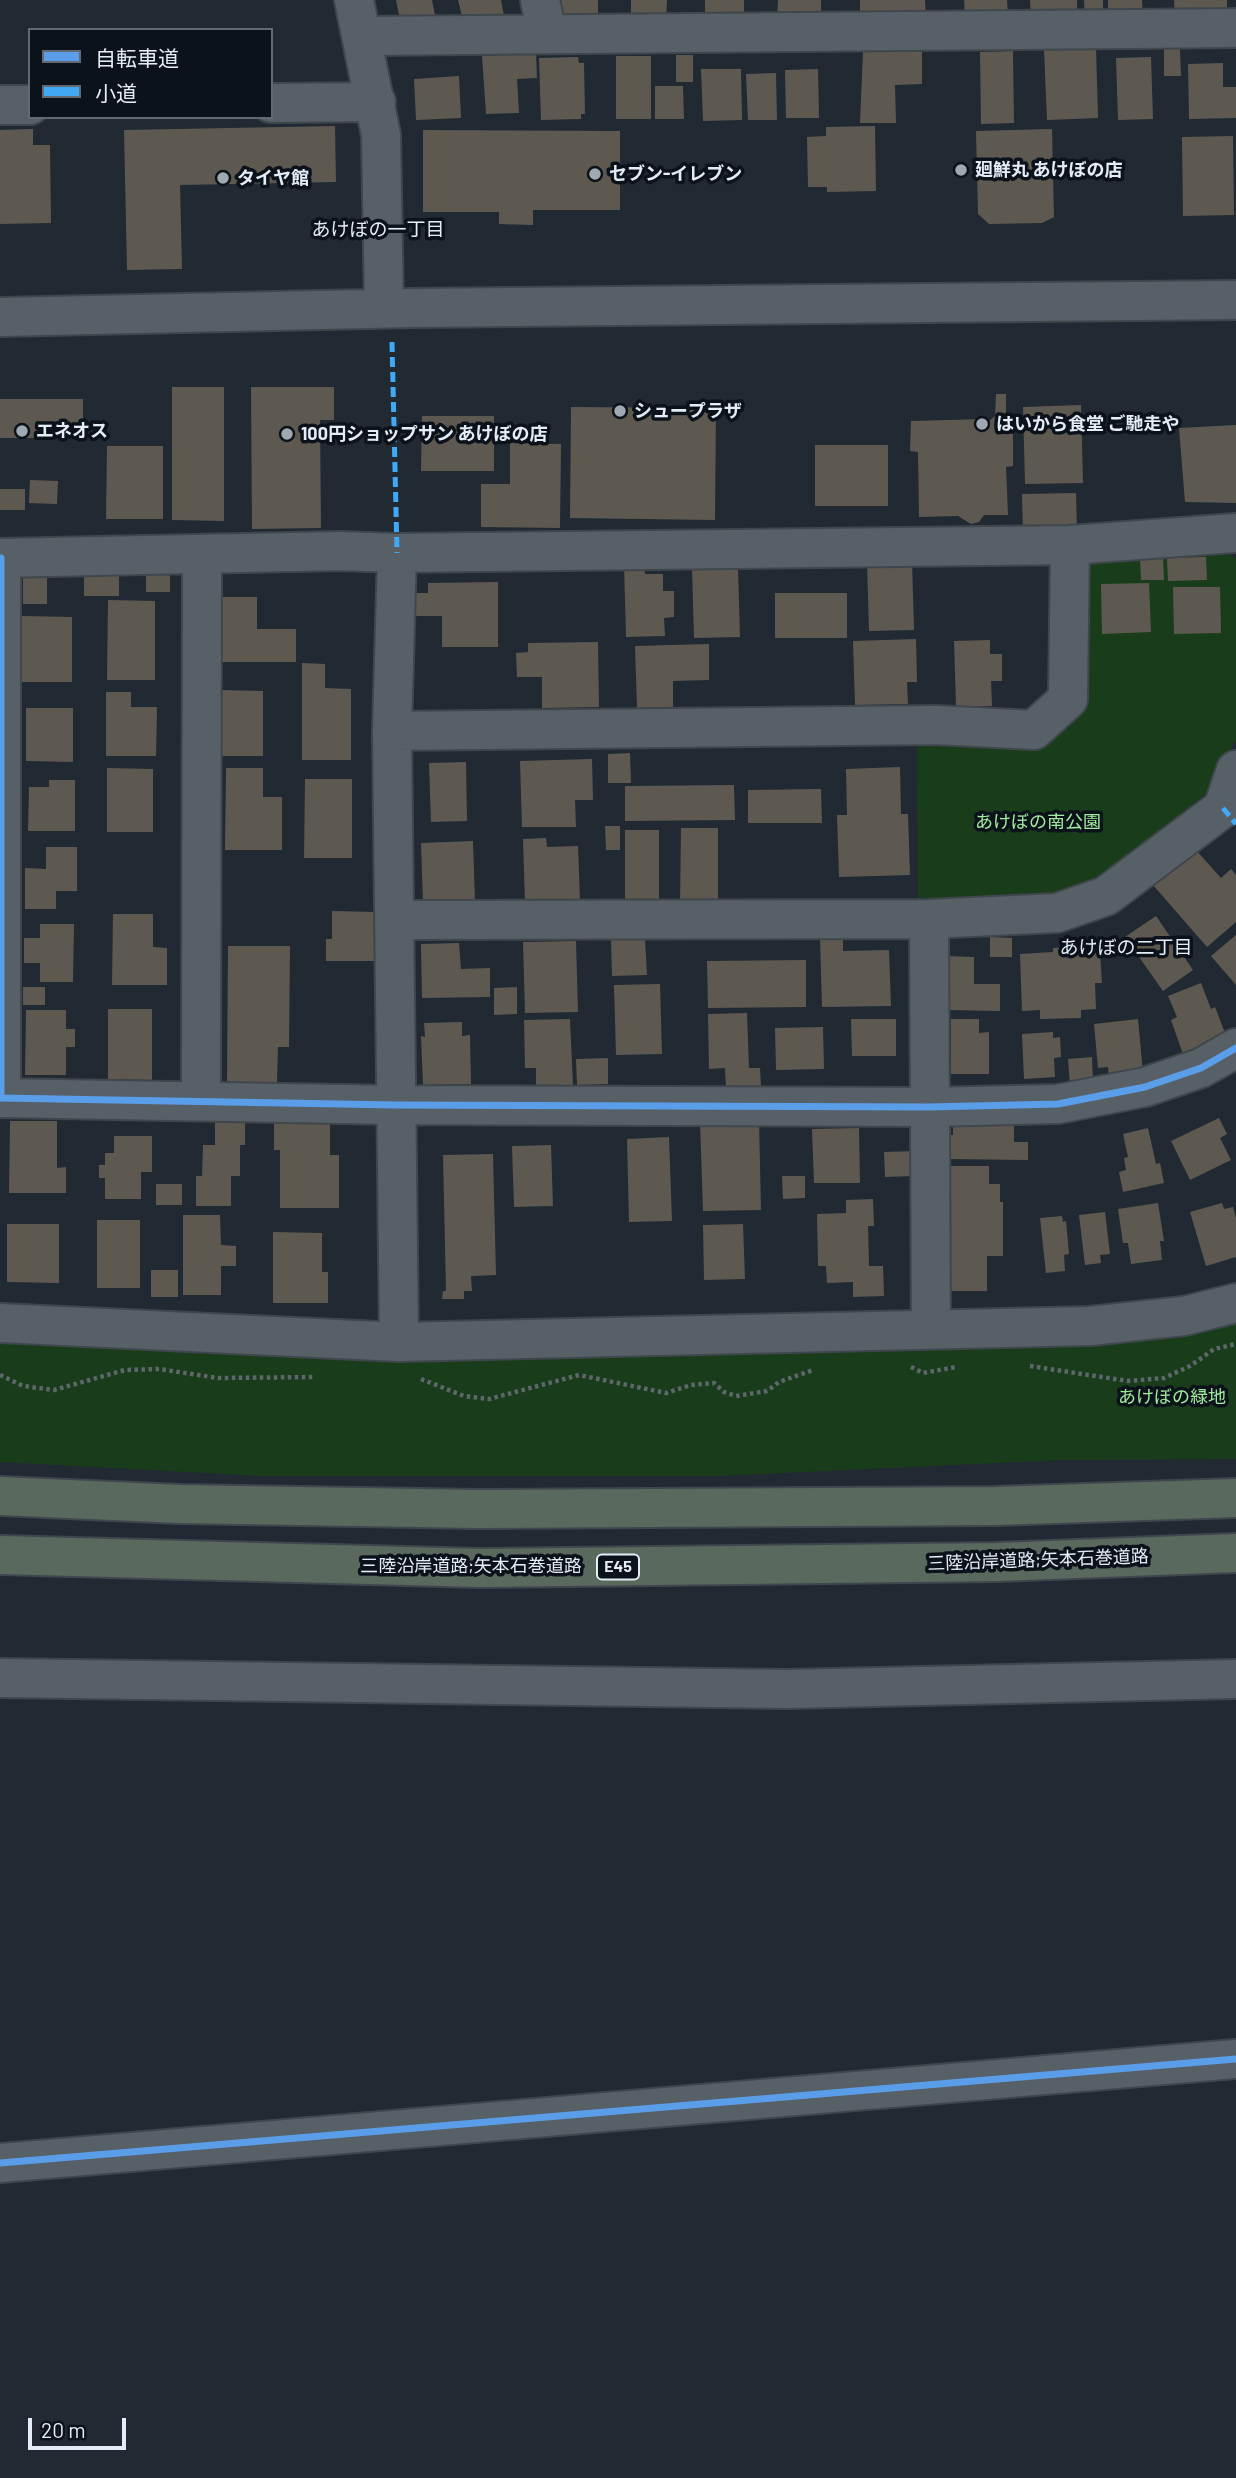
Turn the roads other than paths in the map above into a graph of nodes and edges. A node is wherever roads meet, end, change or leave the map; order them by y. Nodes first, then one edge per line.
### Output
1 (946, 14) edge
2 (544, 17) edge
3 (358, 18) edge
4 (1236, 27) edge
5 (376, 102) junction
6 (273, 103) edge
7 (0, 105) edge
8 (28, 105) edge
9 (1236, 300) edge
10 (384, 309) junction
11 (0, 317) edge
12 (1236, 533) edge
13 (1070, 545) junction
14 (397, 553) junction
15 (202, 554) junction
16 (1, 558) edge
17 (392, 731) junction
18 (1236, 770) edge
19 (929, 919) junction
20 (394, 920) junction
21 (1236, 1048) edge
22 (201, 1101) junction
23 (396, 1105) junction
24 (930, 1107) junction
25 (1236, 1303) edge
26 (0, 1323) edge
27 (931, 1329) junction
28 (399, 1342) junction
29 (0, 1496) edge
30 (1236, 1497) edge
31 (1236, 1553) edge
32 (0, 1555) edge
33 (0, 1678) edge
34 (1236, 1679) edge
35 (1236, 2059) edge
36 (0, 2163) edge

1 - 2 street
1 - 4 street
2 - 3 street
3 - 5 street
5 - 6 street
5 - 10 street
7 - 8 street
9 - 10 street
10 - 11 street
12 - 13 street
13 - 14 street
13 - 17 street
14 - 15 street
14 - 17 street
15 - 16 street
15 - 22 street
16 - 22 street
17 - 20 street
18 - 19 street
19 - 20 street
19 - 24 street
20 - 23 street
21 - 24 street
22 - 23 street
23 - 24 street
23 - 28 street
24 - 27 street
25 - 27 street
26 - 28 street
27 - 28 street
29 - 30 highway
31 - 32 highway, 三陸沿岸道路;矢本石巻道路 / E45
33 - 34 street
35 - 36 street

